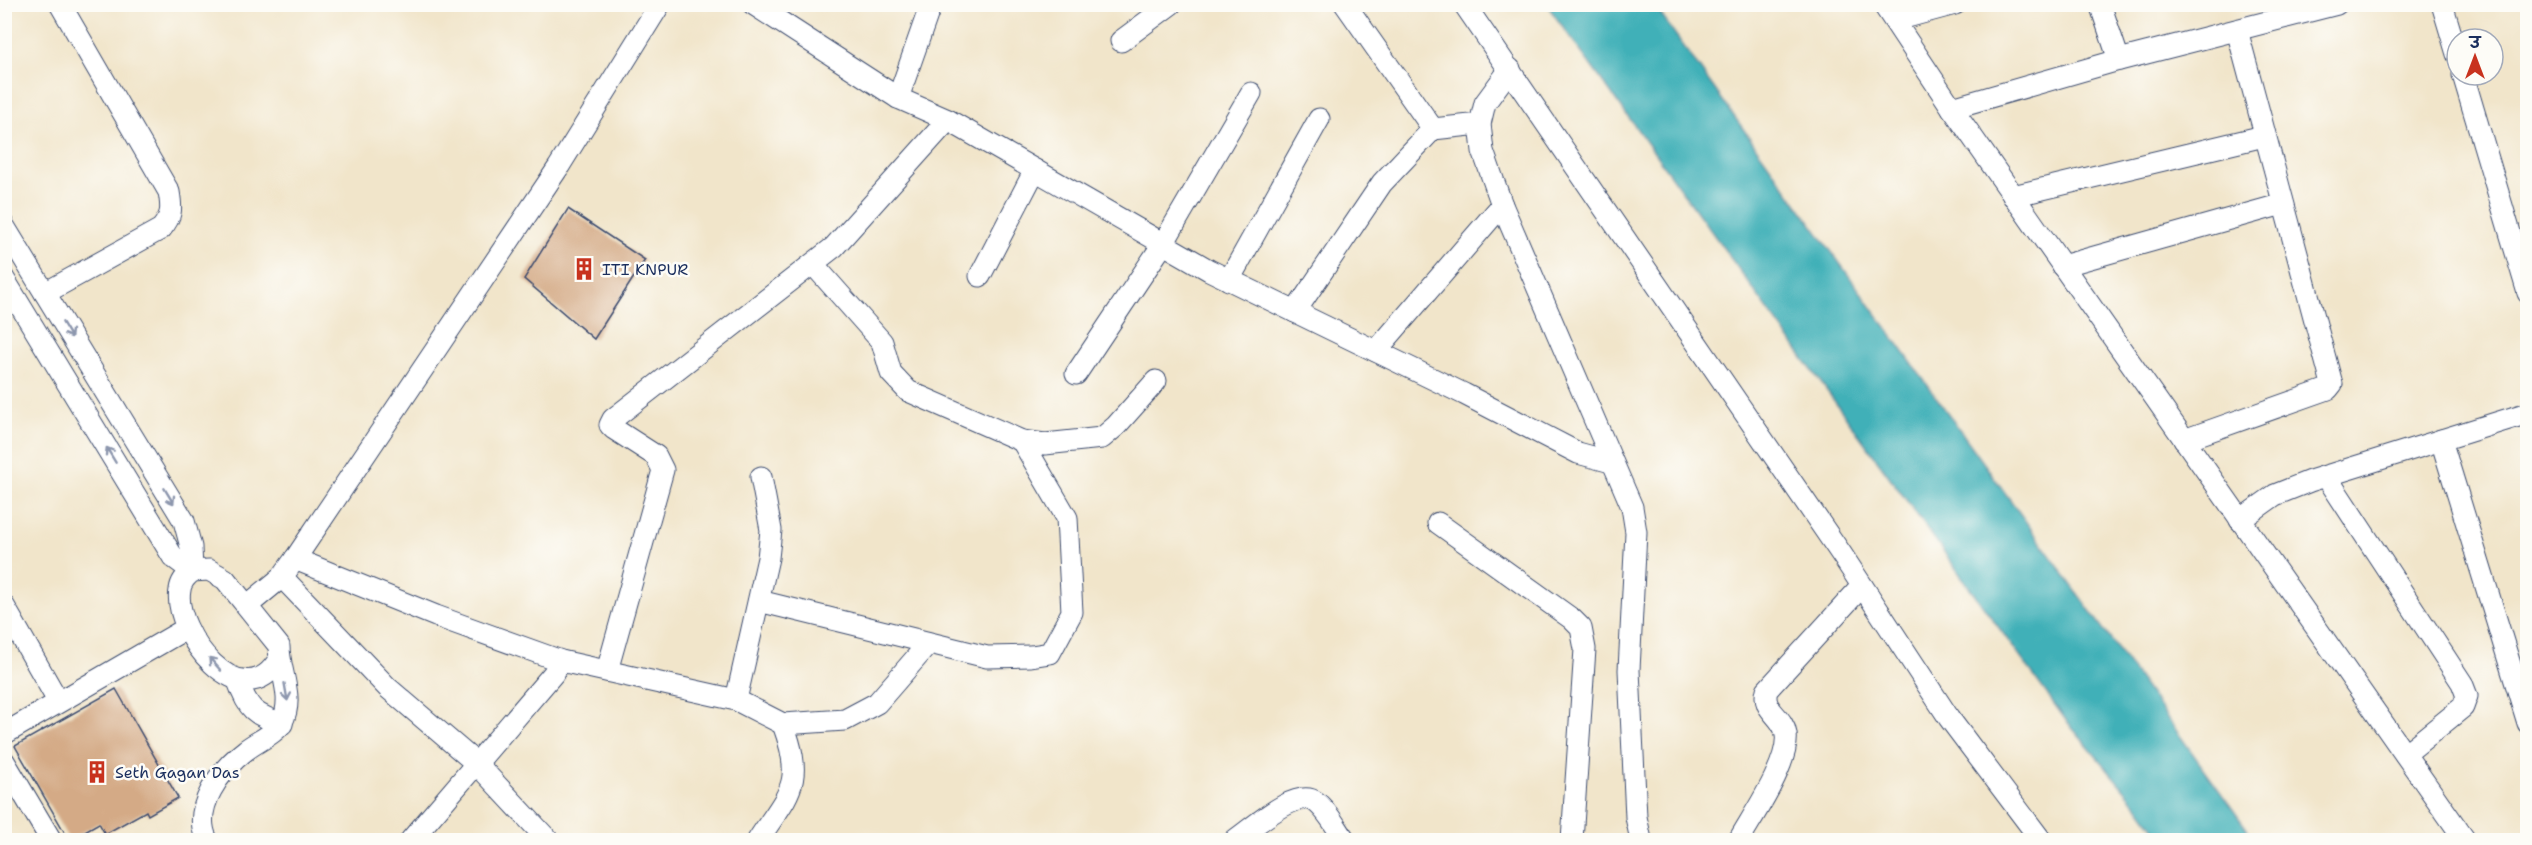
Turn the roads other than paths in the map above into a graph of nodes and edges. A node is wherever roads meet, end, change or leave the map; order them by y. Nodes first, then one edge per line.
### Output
1 (60, 4) edge
2 (660, 4) edge
3 (753, 4) edge
4 (931, 4) edge
5 (1172, 4) edge
6 (1345, 4) edge
7 (1464, 4) edge
8 (1955, 4) edge
9 (2100, 4) edge
10 (2442, 4) edge
11 (2324, 6) edge
12 (1889, 12) edge
13 (2449, 27) edge
14 (2237, 30) junction
15 (1121, 41) dead end
16 (2119, 60) junction
17 (1510, 69) junction
18 (2467, 87) edge
19 (1251, 93) dead end
20 (898, 98) junction
21 (1952, 108) junction
22 (1319, 119) dead end
23 (948, 120) junction
24 (1480, 124) junction
25 (1433, 129) junction
26 (2264, 136) junction
27 (1035, 170) junction
28 (2013, 196) junction
29 (2283, 204) junction
30 (1502, 205) junction
31 (4, 226) edge
32 (1163, 244) junction
33 (813, 264) junction
34 (2062, 266) junction
35 (980, 276) dead end
36 (1228, 280) junction
37 (8, 292) edge
38 (45, 293) junction
39 (2528, 293) edge
40 (1294, 312) junction
41 (1376, 351) junction
42 (1076, 374) dead end
43 (1156, 381) dead end
44 (2528, 413) edge
45 (2184, 440) junction
46 (2441, 440) junction
47 (1022, 441) junction
48 (1611, 462) junction
49 (2326, 476) junction
50 (761, 477) dead end
51 (2240, 520) junction
52 (1438, 523) dead end
53 (295, 559) junction
54 (192, 571) junction
55 (282, 577) junction
56 (1862, 586) junction
57 (759, 601) junction
58 (248, 605) junction
59 (4, 606) edge
60 (187, 628) junction
61 (929, 643) junction
62 (279, 659) junction
63 (561, 661) junction
64 (607, 671) junction
65 (238, 681) junction
66 (736, 700) junction
67 (58, 702) junction
68 (2528, 723) edge
69 (282, 724) junction
70 (783, 724) junction
71 (4, 734) edge
72 (2405, 754) junction
73 (4, 761) edge
74 (477, 764) junction
75 (51, 840) edge
76 (207, 840) edge
77 (411, 840) edge
78 (548, 840) edge
79 (758, 840) edge
80 (1235, 840) edge
81 (1345, 840) edge
82 (1572, 840) edge
83 (1641, 840) edge
84 (1739, 840) edge
85 (2041, 840) edge
86 (2465, 840) edge

1 - 38 street
2 - 53 street
3 - 20 street
4 - 20 street
5 - 15 street
6 - 25 street
7 - 17 street
8 - 12 street
9 - 16 street
10 - 13 street
11 - 14 street
12 - 21 street
14 - 16 street
14 - 26 street
16 - 21 street
17 - 24 street
17 - 56 street
18 - 39 street
19 - 32 street
20 - 23 street
21 - 28 street
22 - 36 street
23 - 27 street
23 - 33 street
24 - 25 street
24 - 30 street
25 - 40 street
26 - 28 street
26 - 29 street
27 - 32 street
27 - 35 street
28 - 34 street
29 - 34 street
29 - 45 street
30 - 41 street
30 - 48 street
31 - 38 street
32 - 36 street
32 - 42 street
33 - 47 street
33 - 64 street
34 - 45 street
36 - 40 street
54 -> 37 street
38 -> 54 street
40 - 41 street
41 - 48 street
43 - 47 street
44 - 46 street
45 - 51 street
46 - 49 street
46 - 68 street
47 - 61 street
48 - 83 street
49 - 51 street
49 - 72 street
50 - 57 street
51 - 72 street
52 - 82 street
53 - 55 street
53 - 63 street
54 - 58 street
54 - 60 street
55 - 58 street
55 - 74 street
56 - 84 street
56 - 85 street
57 - 61 street
57 - 66 street
58 - 62 street
59 - 67 street
65 -> 60 street
60 - 67 street
61 - 70 street
62 - 65 street
62 -> 69 street
63 - 64 street
63 - 74 street
64 - 66 street
65 - 69 street
66 - 70 street
67 - 71 street
69 - 76 street
70 - 79 street
72 - 86 street
73 - 75 street
74 - 77 street
74 - 78 street
80 - 81 street

